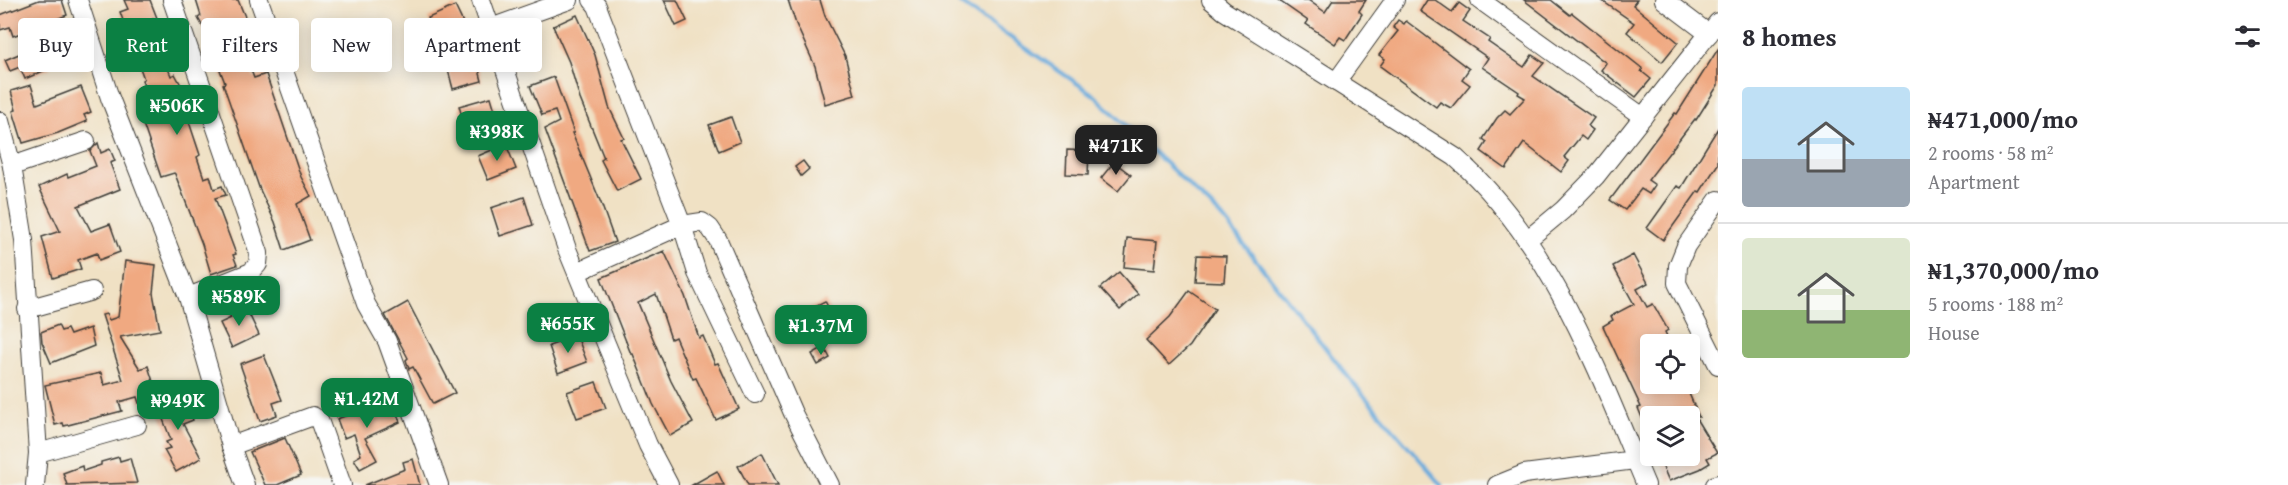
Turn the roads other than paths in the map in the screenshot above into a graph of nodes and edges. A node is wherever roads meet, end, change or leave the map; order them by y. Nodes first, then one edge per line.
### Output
1 (78, 0) edge
2 (172, 0) edge
3 (259, 0) edge
4 (481, 0) edge
5 (569, 0) edge
6 (592, 0) edge
7 (1211, 0) edge
8 (1395, 0) edge
9 (1480, 0) edge
10 (1664, 0) edge
11 (487, 18) edge
12 (519, 18) edge
13 (1713, 28) edge
14 (507, 72) edge
15 (1336, 82) junction
16 (1643, 117) junction
17 (0, 122) edge
18 (87, 141) dead end
19 (12, 166) junction
20 (1718, 200) edge
21 (682, 225) junction
22 (1527, 240) junction
23 (577, 272) junction
24 (92, 291) dead end
25 (188, 297) junction
26 (27, 309) junction
27 (1717, 358) edge
28 (755, 394) dead end
29 (137, 425) dead end
30 (231, 446) junction
31 (38, 453) junction
32 (1635, 460) junction
33 (36, 485) edge
34 (246, 485) edge
35 (342, 485) edge
36 (438, 485) edge
37 (669, 485) edge
38 (830, 485) edge
39 (1497, 485) edge
40 (1646, 485) edge

1 - 25 street
2 - 25 street
3 - 36 street
4 - 11 street
5 - 12 street
6 - 21 street
7 - 15 street
8 - 15 street
9 - 16 street
10 - 13 street
13 - 16 street
14 - 23 street
15 - 22 street
16 - 22 street
17 - 19 street
18 - 19 street
19 - 26 street
20 - 27 street
21 - 23 street
21 - 28 street
21 - 38 street
22 - 32 street
23 - 37 street
24 - 26 street
25 - 30 street
26 - 31 street
29 - 31 street
30 - 34 street
30 - 35 street
31 - 33 street
32 - 39 street
32 - 40 street

